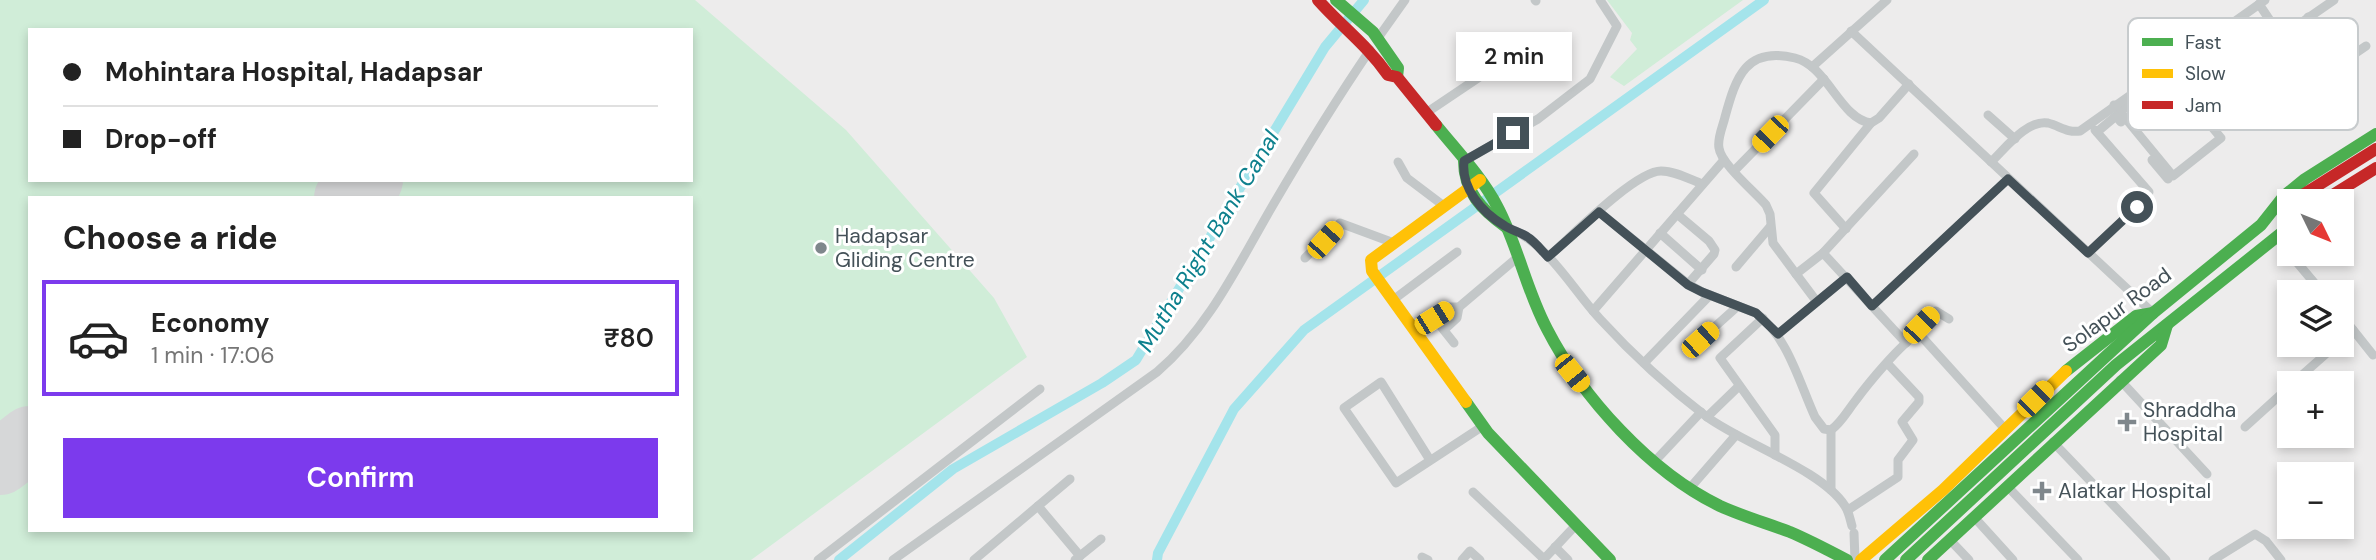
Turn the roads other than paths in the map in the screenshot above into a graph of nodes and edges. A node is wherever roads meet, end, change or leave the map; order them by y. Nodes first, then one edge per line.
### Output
1 (1318, 0) edge
2 (1405, 0) edge
3 (1600, 0) edge
4 (1887, 0) edge
5 (2334, 0) edge
6 (2262, 2) edge
7 (1340, 4) edge
8 (2308, 17) edge
9 (2240, 18) edge
10 (2271, 18) edge
11 (1851, 30) junction
12 (1378, 38) junction
13 (2366, 46) dead end
14 (1370, 50) junction
15 (2358, 51) edge
16 (1812, 67) junction
17 (1481, 76) dead end
18 (1397, 77) junction
19 (1824, 79) junction
20 (1909, 84) junction
21 (2128, 101) edge
22 (2128, 102) edge
23 (2117, 109) junction
24 (1426, 113) junction
25 (1988, 114) dead end
26 (2128, 122) edge
27 (1871, 123) junction
28 (2090, 124) junction
29 (2135, 130) edge
30 (2214, 130) edge
31 (2097, 132) junction
32 (2376, 134) edge
33 (2015, 139) junction
34 (2376, 149) edge
35 (1914, 154) dead end
36 (1724, 160) junction
37 (1464, 161) junction
38 (1398, 162) dead end
39 (1991, 162) junction
40 (2376, 168) edge
41 (1734, 171) junction
42 (2008, 179) junction
43 (2168, 179) dead end
44 (1483, 184) junction
45 (1702, 184) junction
46 (2313, 189) edge
47 (2342, 189) edge
48 (2149, 192) dead end
49 (1471, 193) junction
50 (1444, 206) junction
51 (2137, 207) dead end
52 (1493, 211) junction
53 (1599, 212) junction
54 (2277, 213) edge
55 (1677, 214) junction
56 (2261, 225) junction
57 (1506, 227) junction
58 (1770, 227) junction
59 (1846, 229) junction
60 (1660, 233) junction
61 (2276, 237) edge
62 (1394, 243) junction
63 (1646, 249) junction
64 (1457, 252) dead end
65 (1824, 253) junction
66 (2088, 253) junction
67 (1518, 257) junction
68 (1548, 257) junction
69 (1305, 258) dead end
70 (2300, 266) edge
71 (1736, 267) dead end
72 (1702, 270) junction
73 (1796, 274) junction
74 (1847, 277) junction
75 (2312, 280) edge
76 (1688, 285) junction
77 (1710, 296) junction
78 (1393, 300) junction
79 (1817, 302) junction
80 (1738, 306) junction
81 (1872, 306) junction
82 (1459, 307) junction
83 (1593, 311) junction
84 (2153, 313) junction
85 (1763, 318) junction
86 (1949, 319) dead end
87 (1436, 323) junction
88 (2167, 326) junction
89 (2354, 331) edge
90 (1778, 334) junction
91 (1917, 335) junction
92 (1700, 340) dead end
93 (1454, 343) dead end
94 (1906, 343) junction
95 (2374, 355) dead end
96 (2322, 357) edge
97 (1644, 363) junction
98 (1888, 364) junction
99 (2307, 371) edge
100 (2120, 380) junction
101 (1740, 386) junction
102 (1040, 390) dead end
103 (2277, 398) edge
104 (1704, 414) junction
105 (1483, 426) junction
106 (2245, 427) dead end
107 (2005, 429) junction
108 (1831, 430) junction
109 (1736, 435) junction
110 (2053, 442) junction
111 (1775, 455) junction
112 (1430, 460) junction
113 (1655, 461) junction
114 (2207, 474) dead end
115 (1070, 479) dead end
116 (2007, 486) junction
117 (1690, 488) junction
118 (1831, 490) junction
119 (1474, 492) dead end
120 (1958, 503) junction
121 (1038, 506) junction
122 (1848, 510) junction
123 (1974, 517) junction
124 (1576, 525) junction
125 (1101, 539) dead end
126 (1950, 540) junction
127 (1555, 547) junction
128 (1078, 558) edge
129 (1933, 559) edge
130 (818, 560) edge
131 (893, 560) edge
132 (974, 560) edge
133 (1462, 560) edge
134 (1480, 560) edge
135 (1544, 560) edge
136 (1568, 560) edge
137 (1610, 560) edge
138 (1847, 560) edge
139 (1856, 560) edge
140 (1861, 560) edge
141 (1885, 560) edge
142 (1906, 560) edge
143 (1969, 560) edge
144 (2012, 560) edge
145 (2078, 560) edge
146 (2166, 560) edge
147 (2213, 560) edge
148 (2281, 560) edge

1 - 14 main road
2 - 12 street
3 - 37 street
4 - 11 street
5 - 8 street
6 - 9 street
6 - 10 street
7 - 12 main road
11 - 16 street
11 - 20 street
12 - 18 main road
13 - 15 street
14 - 18 main road
14 - 131 street
16 - 19 street
16 - 36 street
17 - 24 street
18 - 24 main road
19 - 27 street
19 - 41 street
20 - 27 street
20 - 39 street
21 - 23 street
22 - 23 street
23 - 26 street
23 - 28 street
24 - 37 main road
25 - 33 street
27 - 59 street
28 - 31 street
28 - 33 street
29 - 30 street
31 - 43 street
31 - 48 street
32 - 56 main road, Solapur Road
33 - 39 street
34 - 46 main road
35 - 59 street
36 - 41 street
36 - 45 street
37 - 44 main road
37 - 49 main road
38 - 50 street
39 - 42 street
40 - 47 main road
41 - 58 street
42 - 66 street
42 - 81 street
44 - 49 main road
44 - 52 main road
45 - 53 street
45 - 55 street
49 - 50 main road
49 - 52 main road
50 - 62 main road
51 - 66 street
52 - 57 main road
53 - 63 street
53 - 68 street
54 - 56 main road
55 - 60 street
55 - 72 street
56 - 84 main road, Solapur Road
57 - 67 main road
57 - 68 street
58 - 71 street
58 - 73 street
59 - 65 street
60 - 63 street
60 - 72 street
61 - 88 main road, Solapur Road
62 - 69 street
62 - 78 main road
63 - 76 street
63 - 83 street
64 - 78 street
65 - 73 street
65 - 74 street
66 - 84 street
67 - 82 street
67 - 113 main road
68 - 83 street
70 - 75 street
72 - 76 street
73 - 79 street
74 - 79 street
74 - 81 street
76 - 77 street
77 - 80 street
77 - 97 street
78 - 105 main road
79 - 90 street
80 - 85 street
80 - 92 street
81 - 94 street
82 - 87 street
82 - 87 street
83 - 97 street
84 - 107 main road, Solapur Road
84 - 120 main road
85 - 90 street
85 - 101 street
86 - 91 street
87 - 93 street
88 - 100 main road, Solapur Road
88 - 120 main road
89 - 95 street
90 - 108 street
91 - 94 street
91 - 107 street
94 - 98 street
96 - 99 street
97 - 104 street
98 - 108 street
98 - 122 street
100 - 110 main road, Solapur Road
100 - 114 street
101 - 104 street
101 - 111 street
102 - 130 street
103 - 106 street
104 - 109 street
104 - 113 street
105 - 112 street
105 - 124 main road
107 - 140 main road, Solapur Road
108 - 118 street
109 - 111 street
109 - 117 street
110 - 116 main road, Solapur Road
110 - 146 street
111 - 118 street
112 - 112 street
113 - 117 main road
115 - 121 street
116 - 123 main road, Solapur Road
116 - 145 street
117 - 138 main road
118 - 122 street
119 - 135 street
120 - 141 main road
120 - 142 main road
121 - 128 street
121 - 132 street
122 - 139 street
123 - 126 main road, Solapur Road
123 - 144 street
124 - 127 street
124 - 137 main road
125 - 128 street
126 - 129 main road, Solapur Road
126 - 143 street
127 - 135 street
127 - 136 street
133 - 134 street
147 - 148 street

